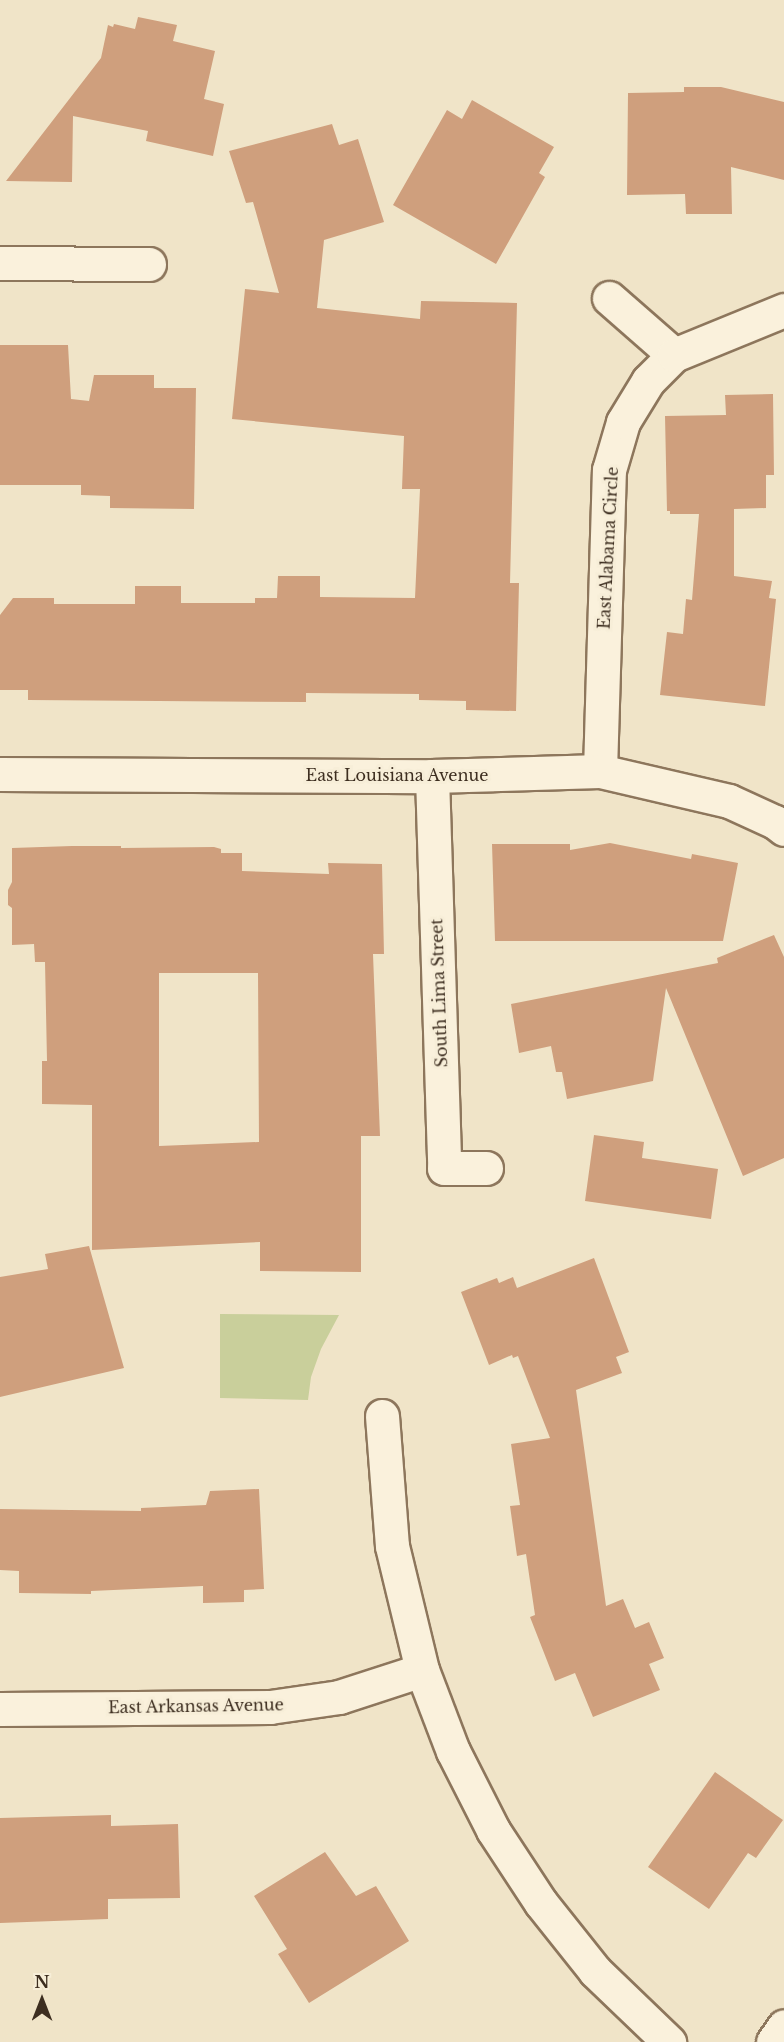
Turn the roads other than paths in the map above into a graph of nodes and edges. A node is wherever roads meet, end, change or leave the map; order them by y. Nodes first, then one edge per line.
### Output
1 (0, 263) edge
2 (149, 264) dead end
3 (609, 298) dead end
4 (784, 310) edge
5 (674, 355) junction
6 (600, 771) junction
7 (0, 774) edge
8 (432, 776) junction
9 (784, 829) edge
10 (486, 1168) dead end
11 (382, 1416) dead end
12 (422, 1670) junction
13 (0, 1708) edge
14 (784, 2026) edge
15 (669, 2042) edge
16 (773, 2042) edge

1 - 2 street
3 - 5 street
4 - 5 street, East Alabama Circle
5 - 6 street, East Alabama Circle
6 - 8 street, East Louisiana Avenue
6 - 9 street, East Louisiana Avenue
7 - 8 street, East Louisiana Avenue
8 - 10 street, South Lima Street
11 - 12 street
12 - 13 street, East Arkansas Avenue
12 - 15 street
14 - 16 street

